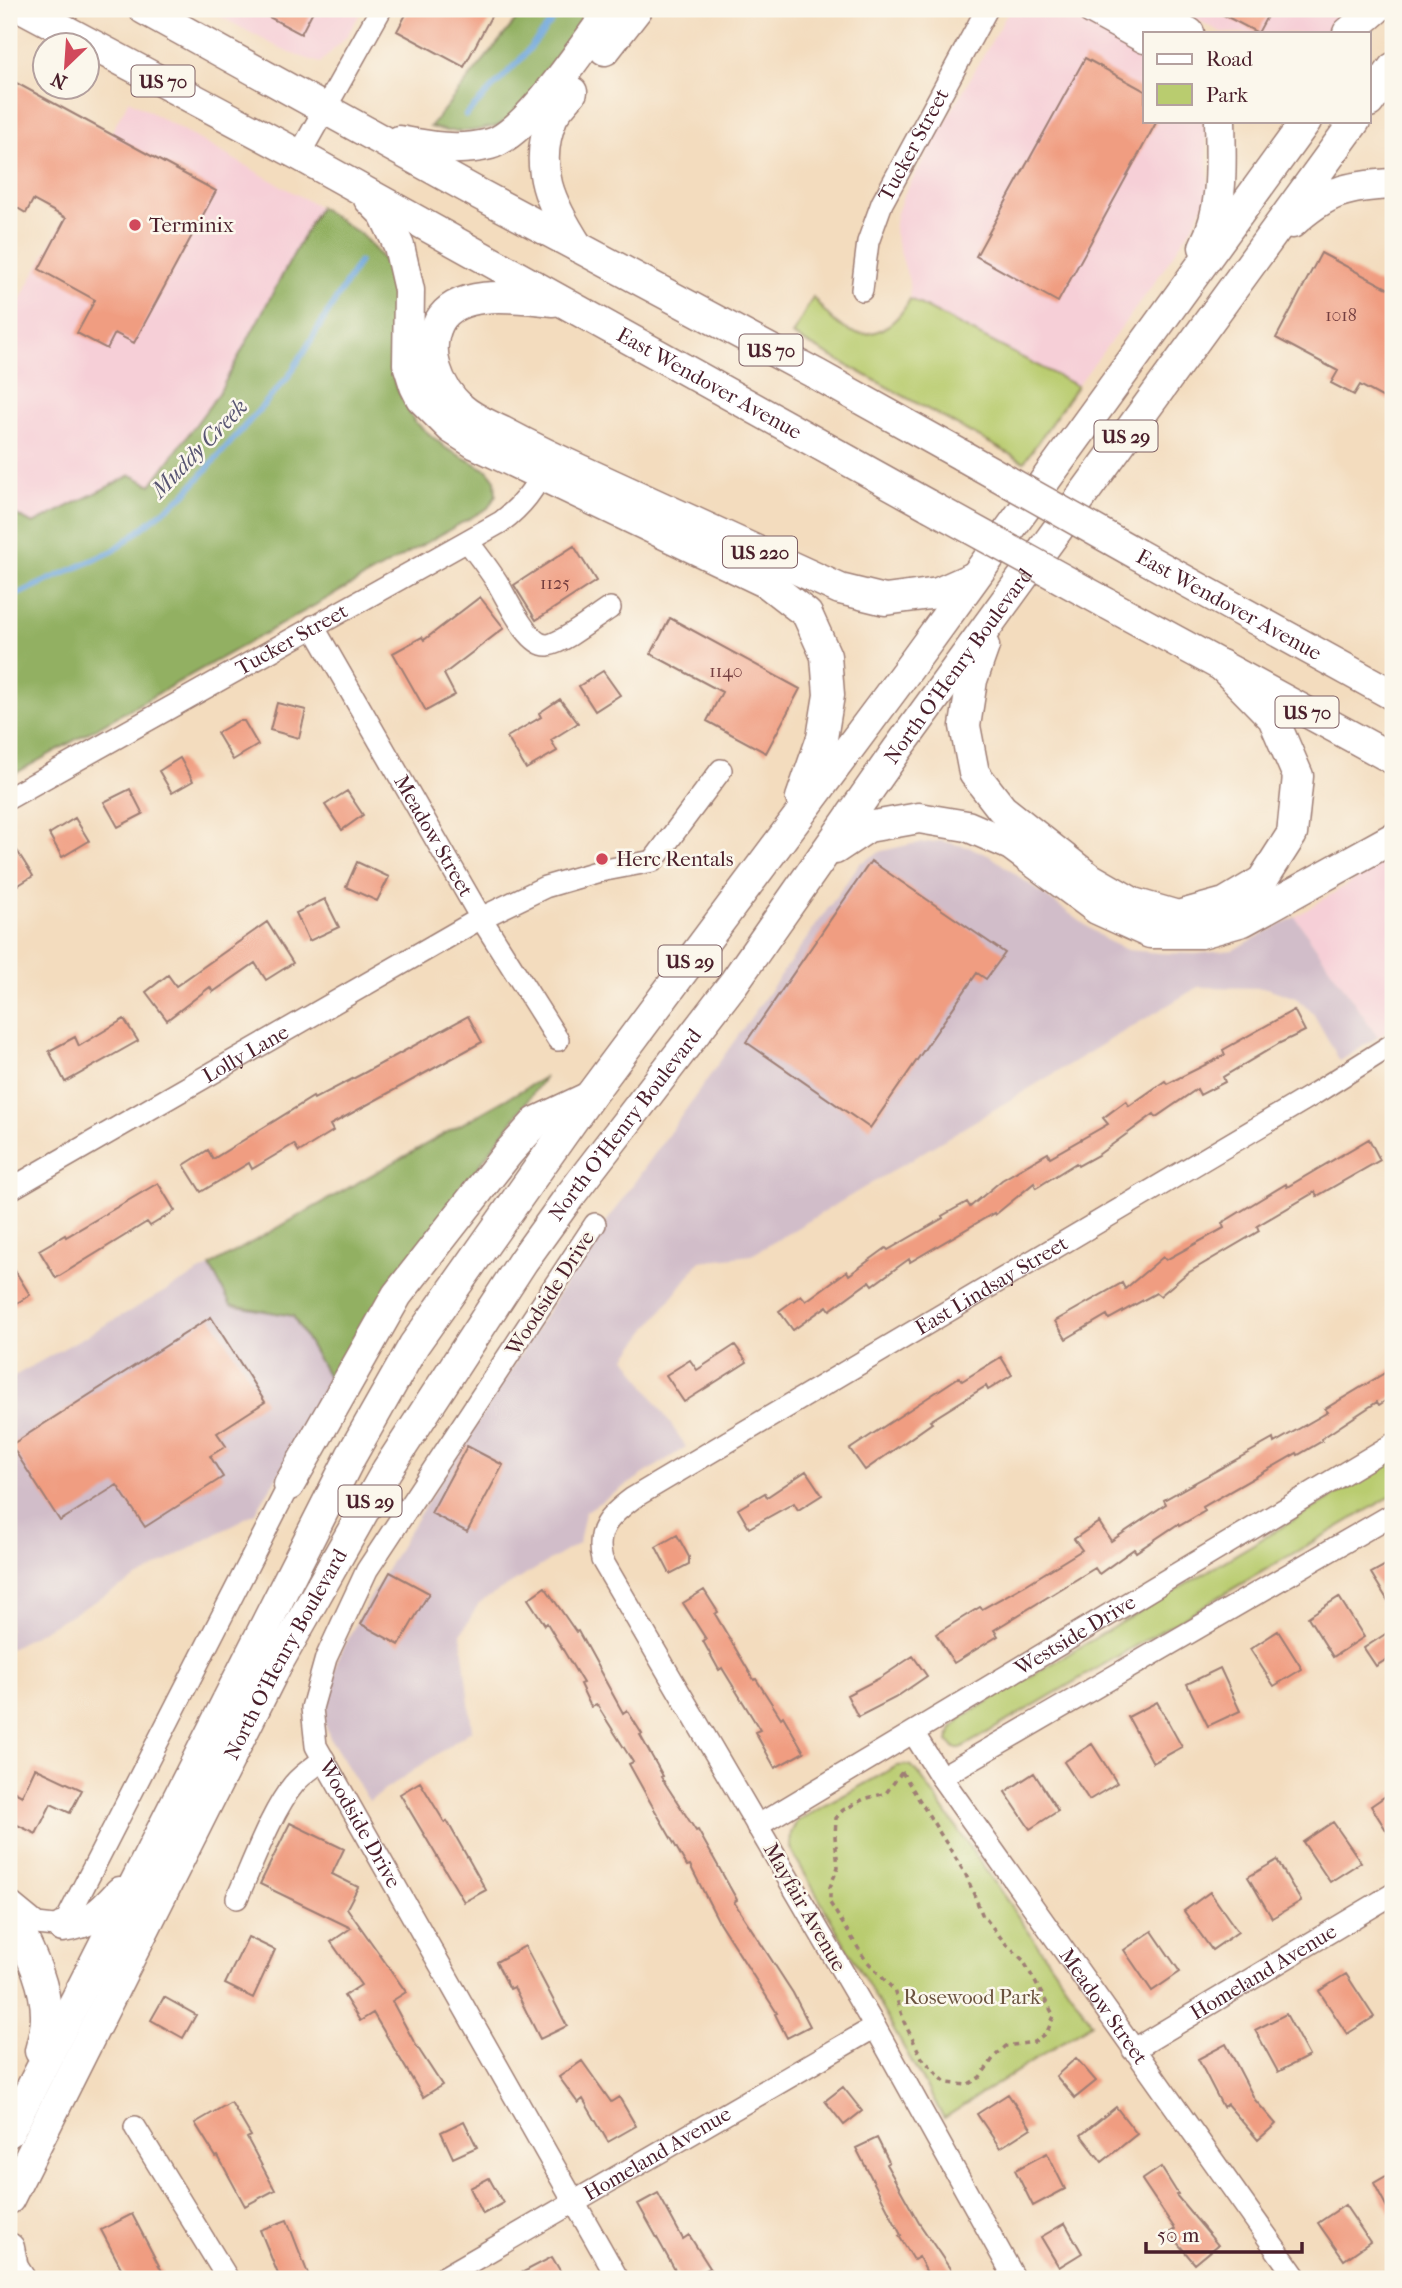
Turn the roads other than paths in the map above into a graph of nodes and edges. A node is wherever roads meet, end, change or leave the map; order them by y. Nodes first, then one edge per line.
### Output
1 (26, 9) edge
2 (144, 9) edge
3 (381, 9) edge
4 (611, 9) edge
5 (637, 9) edge
6 (987, 9) edge
7 (1092, 9) edge
8 (1144, 9) edge
9 (1376, 9) edge
10 (1388, 9) edge
11 (1187, 32) edge
12 (1349, 32) edge
13 (1370, 34) edge
14 (1143, 37) edge
15 (1393, 68) edge
16 (1370, 101) edge
17 (325, 110) junction
18 (1220, 122) edge
19 (1305, 122) edge
20 (1354, 122) edge
21 (373, 136) junction
22 (299, 155) junction
23 (1393, 184) edge
24 (358, 189) junction
25 (578, 247) junction
26 (1258, 254) junction
27 (862, 290) dead end
28 (1179, 297) junction
29 (563, 302) junction
30 (545, 466) junction
31 (468, 542) junction
32 (977, 575) junction
33 (610, 608) dead end
34 (995, 618) junction
35 (313, 626) junction
36 (1334, 661) junction
37 (1221, 665) junction
38 (1393, 670) edge
39 (1393, 695) edge
40 (1393, 759) edge
41 (721, 770) dead end
42 (9, 798) edge
43 (791, 826) junction
44 (1393, 838) edge
45 (820, 859) junction
46 (481, 918) junction
47 (558, 1040) dead end
48 (1393, 1044) edge
49 (589, 1097) junction
50 (9, 1190) edge
51 (595, 1224) dead end
52 (1393, 1444) edge
53 (289, 1485) joint
54 (1393, 1514) edge
55 (599, 1535) joint
56 (914, 1734) junction
57 (324, 1759) junction
58 (941, 1777) junction
59 (757, 1826) junction
60 (138, 1874) junction
61 (1393, 1894) edge
62 (237, 1898) dead end
63 (9, 1901) edge
64 (9, 1909) edge
65 (63, 1927) junction
66 (875, 2027) junction
67 (1133, 2050) junction
68 (34, 2083) junction
69 (135, 2127) dead end
70 (9, 2132) edge
71 (9, 2199) edge
72 (574, 2203) junction
73 (9, 2248) edge
74 (20, 2279) edge
75 (229, 2279) edge
76 (441, 2279) edge
77 (618, 2279) edge
78 (1015, 2279) edge
79 (1297, 2279) edge

1 - 22 highway, East Wendover Avenue / US 70
2 - 17 highway, East Wendover Avenue / US 70
3 - 17 street
4 - 21 highway
5 - 25 highway
6 - 27 street, Tucker Street
7 - 14 highway
8 - 11 highway
9 - 12 highway
10 - 13 highway
15 - 16 highway
17 - 21 highway, East Wendover Avenue / US 70
17 - 22 street
18 - 28 highway
19 - 28 highway, North O'Henry Boulevard / US 29
20 - 26 highway, North O'Henry Boulevard / US 29
21 - 25 highway, East Wendover Avenue / US 70
22 - 24 highway, East Wendover Avenue / US 70
23 - 26 highway
24 - 29 highway, East Wendover Avenue / US 70
24 - 30 highway
25 - 36 highway, East Wendover Avenue / US 70, bridge
26 - 34 highway, North O'Henry Boulevard / US 29
28 - 32 highway, North O'Henry Boulevard / US 29
29 - 30 highway, US 220
29 - 37 highway, East Wendover Avenue / US 70, bridge
30 - 31 street, Tucker Street
30 - 32 highway, US 220
30 - 43 highway
31 - 33 street
31 - 35 street, Tucker Street
32 - 43 highway, North O'Henry Boulevard / US 29
34 - 37 highway
34 - 45 highway, North O'Henry Boulevard / US 29
35 - 42 street, Tucker Street
35 - 46 street, Meadow Street
36 - 38 highway
36 - 39 highway, East Wendover Avenue / US 70
37 - 40 highway, East Wendover Avenue / US 70
41 - 46 street, Lolly Lane
43 - 49 highway, North O'Henry Boulevard / US 29
44 - 45 highway
45 - 71 highway, North O'Henry Boulevard / US 29
46 - 47 street, Meadow Street
46 - 50 street, Lolly Lane
48 - 55 street, East Lindsay Street
49 - 53 highway
49 - 60 highway, North O'Henry Boulevard / US 29
51 - 57 street, Woodside Drive
52 - 56 street, Westside Drive
53 - 65 street
54 - 58 street
55 - 59 street, Mayfair Avenue
56 - 58 street, Meadow Street
56 - 59 street, Westside Drive
57 - 62 street
57 - 72 street, Woodside Drive
58 - 67 street, Meadow Street
59 - 66 street, Mayfair Avenue
60 - 65 highway
60 - 68 highway, North O'Henry Boulevard / US 29
61 - 67 street, Homeland Avenue
63 - 65 street
64 - 68 highway
66 - 72 street, Homeland Avenue
66 - 78 street, Mayfair Avenue
67 - 79 street, Meadow Street
68 - 70 highway, North O'Henry Boulevard / US 29
69 - 75 street
72 - 76 street, Homeland Avenue
72 - 77 street, Woodside Drive
73 - 74 highway

